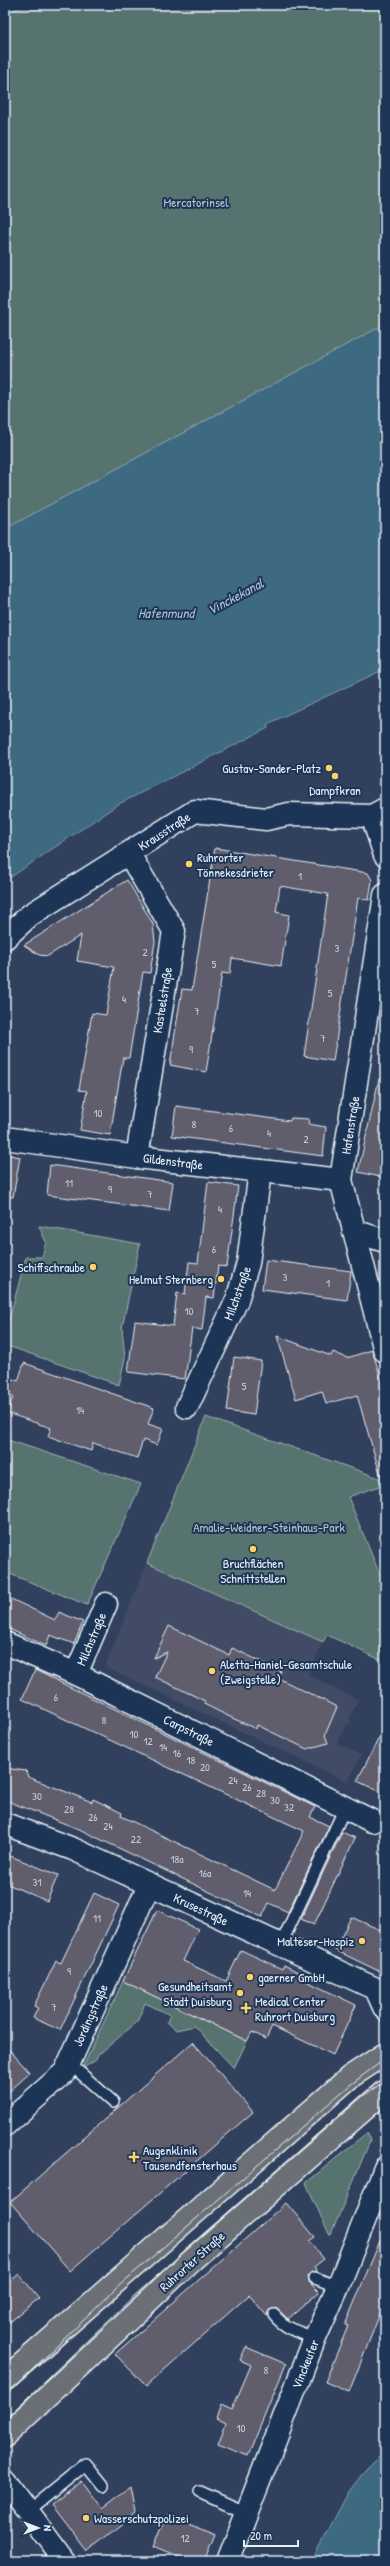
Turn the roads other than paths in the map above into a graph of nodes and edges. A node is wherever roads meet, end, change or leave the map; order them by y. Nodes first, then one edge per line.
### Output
1 (378, 813) edge
2 (129, 854) junction
3 (385, 855) edge
4 (385, 895) edge
5 (5, 938) edge
6 (5, 1138) edge
7 (137, 1157) junction
8 (260, 1171) junction
9 (342, 1180) junction
10 (354, 1231) junction
11 (385, 1241) edge
12 (385, 1351) edge
13 (187, 1407) dead end
14 (106, 1604) dead end
15 (5, 1643) edge
16 (76, 1674) junction
17 (345, 1808) junction
18 (372, 1821) dead end
19 (5, 1824) edge
20 (149, 1884) junction
21 (280, 1946) junction
22 (385, 2009) edge
23 (385, 2054) edge
24 (69, 2063) junction
25 (382, 2099) edge
26 (113, 2102) dead end
27 (5, 2125) edge
28 (385, 2168) edge
29 (315, 2278) dead end
30 (338, 2287) junction
31 (274, 2315) dead end
32 (315, 2338) junction
33 (5, 2379) edge
34 (5, 2436) edge
35 (5, 2480) edge
36 (103, 2485) dead end
37 (200, 2492) dead end
38 (28, 2511) junction
39 (247, 2513) junction
40 (65, 2561) edge
41 (228, 2561) edge

1 - 2 street, Krausstraße
1 - 3 street
2 - 5 street, Krausstraße
2 - 7 street, Kasteelstraße
4 - 9 street, Hafenstraße
6 - 7 street, Gildenstraße
7 - 8 street, Gildenstraße
8 - 9 street, Gildenstraße
8 - 13 street, Milchstraße
9 - 10 street, Hafenstraße
10 - 11 street
10 - 12 street, Hafenstraße
14 - 16 street, Milchstraße
15 - 16 street, Carpstraße
16 - 17 street, Carpstraße
17 - 18 street, Carpstraße
17 - 21 lane
19 - 20 street, Krusestraße
20 - 21 street, Krusestraße
20 - 24 street, Jordingstraße
21 - 22 street, Krusestraße
23 - 33 main road
24 - 26 lane
24 - 27 street, Jordingstraße
25 - 34 main road, Ruhrorter Straße
28 - 30 street, Vinckeufer
29 - 30 lane
30 - 32 street, Vinckeufer
31 - 32 lane
32 - 39 street, Vinckeufer
35 - 38 street
36 - 38 lane
37 - 39 lane
38 - 40 street
39 - 41 street, Vinckeufer

